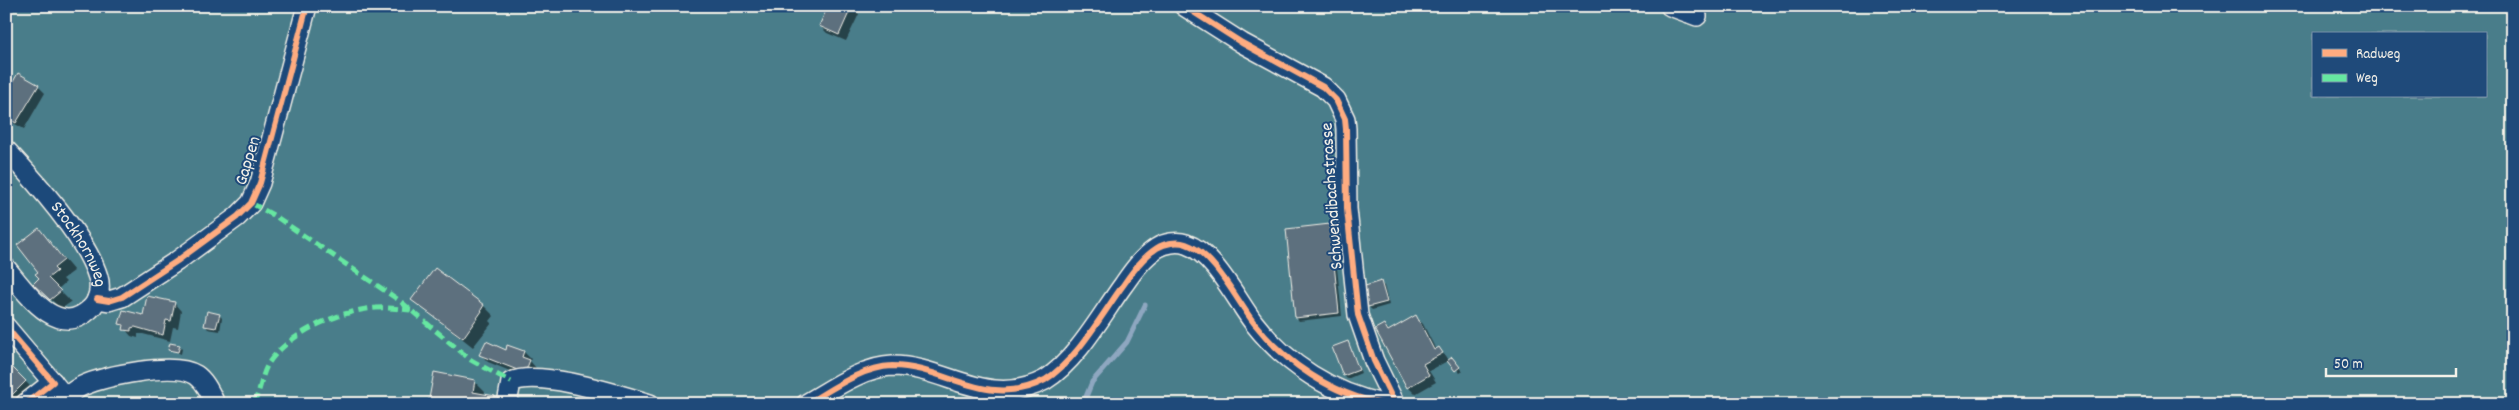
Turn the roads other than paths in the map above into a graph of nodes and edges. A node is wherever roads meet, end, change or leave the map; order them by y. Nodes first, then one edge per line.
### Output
1 (307, 6) edge
2 (1184, 6) edge
3 (1670, 6) edge
4 (1697, 16) dead end
5 (6, 150) edge
6 (6, 268) edge
7 (98, 299) junction
8 (6, 327) edge
9 (53, 382) junction
10 (68, 400) edge
11 (25, 404) edge
12 (215, 404) edge
13 (507, 404) edge
14 (650, 404) edge
15 (806, 404) edge
16 (1383, 404) edge
17 (1395, 404) edge

1 - 7 street, Gappen
2 - 17 street, Schwendibachstrasse
3 - 4 street
5 - 7 street, Stockhornweg
6 - 7 street, Stockhornweg
8 - 9 street
9 - 10 street
9 - 11 street
10 - 12 street
13 - 14 street
15 - 16 street

